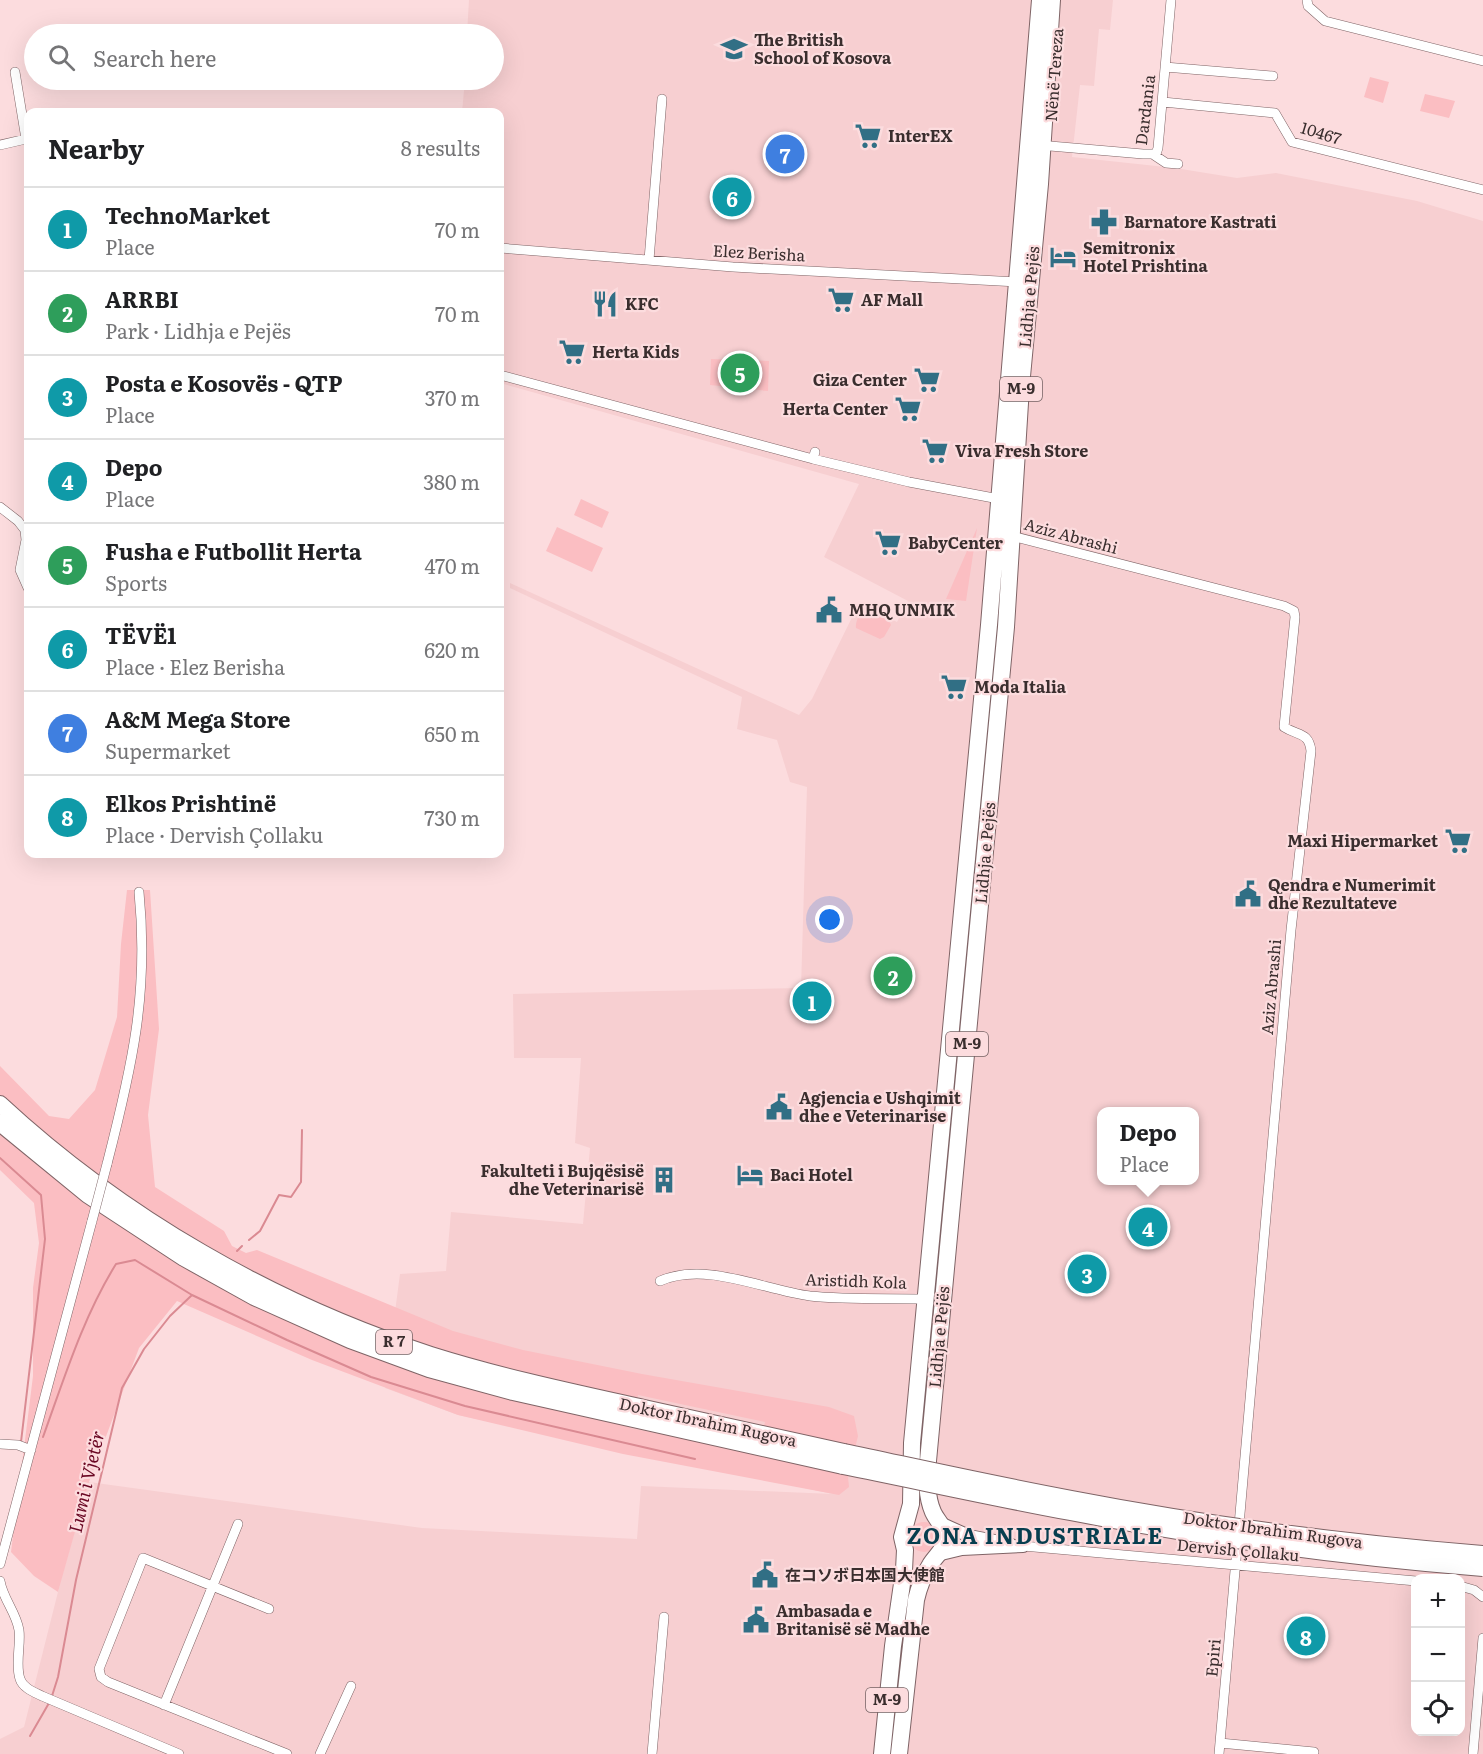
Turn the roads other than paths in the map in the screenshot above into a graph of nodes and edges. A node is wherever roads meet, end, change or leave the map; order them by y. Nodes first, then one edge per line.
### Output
1 (1033, 0) edge
2 (1040, 0) edge
3 (1052, 0) edge
4 (1059, 0) edge
5 (1171, 0) edge
6 (1307, 0) edge
7 (1053, 40) junction
8 (1483, 61) edge
9 (1166, 67) junction
10 (15, 72) dead end
11 (1273, 76) dead end
12 (662, 99) dead end
13 (1163, 102) junction
14 (24, 127) edge
15 (1023, 134) joint
16 (24, 139) edge
17 (0, 145) edge
18 (1042, 149) junction
19 (1154, 155) junction
20 (1178, 164) dead end
21 (1483, 190) edge
22 (504, 249) edge
23 (649, 260) junction
24 (1018, 279) junction
25 (504, 376) edge
26 (999, 499) junction
27 (0, 507) edge
28 (24, 529) edge
29 (1012, 536) junction
30 (24, 550) edge
31 (24, 579) edge
32 (139, 892) dead end
33 (0, 1104) edge
34 (0, 1123) edge
35 (660, 1281) dead end
36 (926, 1299) junction
37 (912, 1443) junction
38 (0, 1444) edge
39 (31, 1450) junction
40 (843, 1459) junction
41 (938, 1522) junction
42 (238, 1524) dead end
43 (906, 1525) junction
44 (1023, 1546) junction
45 (905, 1550) junction
46 (1483, 1554) edge
47 (936, 1556) junction
48 (0, 1564) edge
49 (1236, 1565) junction
50 (1483, 1568) edge
51 (0, 1581) edge
52 (1411, 1581) edge
53 (214, 1587) junction
54 (1465, 1587) edge
55 (1483, 1597) edge
56 (268, 1609) dead end
57 (664, 1617) dead end
58 (1483, 1638) edge
59 (893, 1646) junction
60 (351, 1686) dead end
61 (164, 1705) junction
62 (1220, 1743) junction
63 (1314, 1752) dead end
64 (179, 1754) edge
65 (286, 1754) edge
66 (320, 1754) edge
67 (652, 1754) edge
68 (882, 1754) edge
69 (899, 1754) edge
70 (1219, 1754) edge
71 (1473, 1754) edge

1 - 15 street, Nënë Tereza
2 - 18 highway, Nënë Tereza / M-9
3 - 7 highway, Nënë Tereza / M-9
4 - 7 street, Nënë Tereza
5 - 9 street, Dardania
6 - 8 street
7 - 18 highway, Nënë Tereza / M-9
9 - 11 street
9 - 13 street, Dardania
10 - 14 street
12 - 23 street
13 - 19 street, Dardania
13 - 21 street, 10467
15 - 24 street, Lidhja e Pejës
16 - 17 street
18 - 19 street, Dardania
18 - 24 highway, Lidhja e Pejës / M-9
18 - 29 highway, Lidhja e Pejës / M-9
19 - 20 street
22 - 23 street, Elez Berisha
23 - 24 street, Elez Berisha
24 - 26 highway, Lidhja e Pejës / M-9
25 - 26 street
26 - 36 highway, Lidhja e Pejës / M-9
27 - 28 street
29 - 41 highway, Lidhja e Pejës / M-9
29 - 49 street, Aziz Abrashi
30 - 31 street
32 - 39 street, bridge
33 - 40 highway, Doktor Ibrahim Rugova / R 7
34 - 40 highway, Doktor Ibrahim Rugova / R 7
35 - 36 street, Aristidh Kola
36 - 37 highway, Lidhja e Pejës / M-9
37 - 43 highway, Lidhja e Pejës / M-9
37 - 59 highway
38 - 39 street
39 - 48 street
40 - 46 highway, Doktor Ibrahim Rugova / R 7, bridge
40 - 50 highway, Doktor Ibrahim Rugova / R 7, bridge
41 - 43 highway
41 - 44 street
41 - 47 highway, Lidhja e Pejës
42 - 53 street
43 - 45 highway, Lidhja e Pejës
44 - 47 street
44 - 49 street, Dervish Çollaku
45 - 47 highway
45 - 59 highway, Lidhja e Pejës / M-9
47 - 69 highway, Lidhja e Pejës / M-9
49 - 52 street, Dervish Çollaku
49 - 62 street, Epiri
51 - 64 street
53 - 56 street
53 - 61 street
53 - 61 street
54 - 55 street
57 - 67 street
58 - 71 street
59 - 68 highway, Lidhja e Pejës / M-9
60 - 66 street
61 - 65 street
62 - 63 street
62 - 70 street, Epiri

